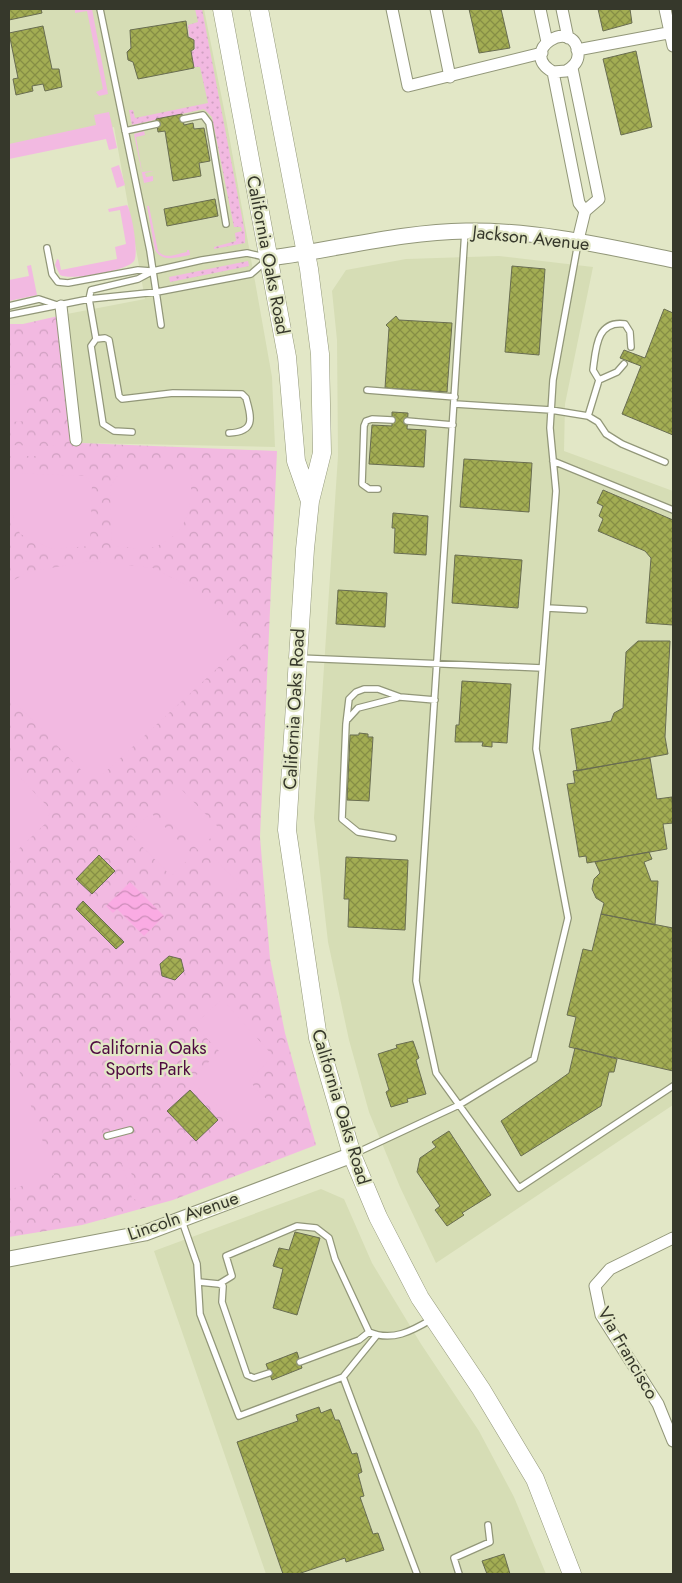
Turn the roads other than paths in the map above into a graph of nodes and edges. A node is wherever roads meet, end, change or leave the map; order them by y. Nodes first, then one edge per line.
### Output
1 (100, 9) edge
2 (222, 9) edge
3 (259, 9) edge
4 (392, 9) edge
5 (436, 9) edge
6 (540, 9) edge
7 (562, 9) edge
8 (665, 9) edge
9 (672, 32) edge
10 (568, 38) junction
11 (546, 42) junction
12 (673, 46) edge
13 (577, 50) junction
14 (542, 53) junction
15 (572, 68) junction
16 (553, 72) junction
17 (450, 77) junction
18 (183, 119) dead end
19 (157, 124) dead end
20 (125, 131) junction
21 (591, 162) junction
22 (571, 165) junction
23 (585, 211) junction
24 (226, 224) dead end
25 (465, 231) junction
26 (578, 240) junction
27 (46, 248) dead end
28 (306, 254) junction
29 (270, 258) junction
30 (673, 260) edge
31 (153, 271) junction
32 (157, 292) junction
33 (89, 299) junction
34 (9, 306) edge
35 (61, 306) junction
36 (9, 315) edge
37 (160, 325) dead end
38 (96, 339) junction
39 (631, 347) dead end
40 (624, 364) dead end
41 (599, 380) junction
42 (368, 390) dead end
43 (455, 397) junction
44 (455, 404) junction
45 (551, 410) junction
46 (588, 416) junction
47 (392, 420) dead end
48 (407, 421) dead end
49 (454, 425) junction
50 (132, 432) dead end
51 (229, 433) dead end
52 (76, 440) dead end
53 (553, 461) junction
54 (665, 462) dead end
55 (378, 489) dead end
56 (310, 501) junction
57 (673, 510) edge
58 (547, 608) junction
59 (584, 610) dead end
60 (297, 658) junction
61 (437, 662) junction
62 (542, 668) junction
63 (400, 697) junction
64 (434, 700) junction
65 (348, 720) junction
66 (393, 838) dead end
67 (673, 1086) edge
68 (460, 1105) junction
69 (130, 1130) dead end
70 (107, 1136) dead end
71 (352, 1155) junction
72 (182, 1219) junction
73 (673, 1238) edge
74 (9, 1258) edge
75 (199, 1282) junction
76 (219, 1284) junction
77 (434, 1318) junction
78 (369, 1332) junction
79 (377, 1335) junction
80 (300, 1362) dead end
81 (269, 1372) dead end
82 (343, 1377) junction
83 (673, 1441) edge
84 (488, 1525) dead end
85 (417, 1574) edge
86 (459, 1574) edge
87 (572, 1574) edge

1 - 20 lane
2 - 29 main road, California Oaks Road
3 - 28 main road, California Oaks Road
4 - 17 street
5 - 17 street
6 - 11 street
7 - 10 street
8 - 9 street
9 - 12 street
9 - 13 street
10 - 11 street
10 - 13 street
11 - 14 street
13 - 15 street
14 - 16 street
14 - 17 street
15 - 16 street
15 - 21 street
16 - 22 street
18 - 24 lane
19 - 20 lane
20 - 31 lane
21 - 22 street
21 - 23 street
22 - 23 street
23 - 26 street
25 - 26 main road, Jackson Avenue
25 - 28 main road, Jackson Avenue
25 - 43 lane
26 - 30 main road, Jackson Avenue
26 - 45 lane
27 - 31 lane
28 - 29 main road, Jackson Avenue
28 - 56 main road, California Oaks Road
29 - 31 lane
29 - 32 lane
29 - 56 main road, California Oaks Road
31 - 32 lane
31 - 33 lane
32 - 33 lane
32 - 37 lane
33 - 35 lane
33 - 38 lane
34 - 35 lane
35 - 36 lane
35 - 52 street
38 - 50 lane
38 - 51 lane
39 - 41 lane
40 - 41 lane
41 - 46 lane
42 - 43 lane
43 - 44 lane
44 - 45 lane
44 - 49 lane
45 - 46 lane
45 - 53 lane
46 - 54 lane
47 - 55 lane
48 - 49 lane
49 - 61 lane
53 - 57 lane
53 - 58 lane
56 - 60 main road, California Oaks Road
58 - 59 lane
58 - 62 lane
60 - 61 lane
60 - 71 main road, California Oaks Road
61 - 62 lane
61 - 64 lane
62 - 68 lane
63 - 64 lane
63 - 65 lane
63 - 65 lane
64 - 68 lane
65 - 66 lane
67 - 68 lane
68 - 71 lane
69 - 70 lane
71 - 72 main road, Lincoln Avenue
71 - 77 main road, California Oaks Road
72 - 74 main road, Lincoln Avenue
72 - 75 lane
73 - 83 street, Via Francisco
75 - 76 lane
75 - 82 lane
76 - 78 lane
76 - 81 lane
77 - 79 lane
77 - 87 main road, California Oaks Road
78 - 79 lane
78 - 80 lane
79 - 82 lane
82 - 85 lane
84 - 86 lane

